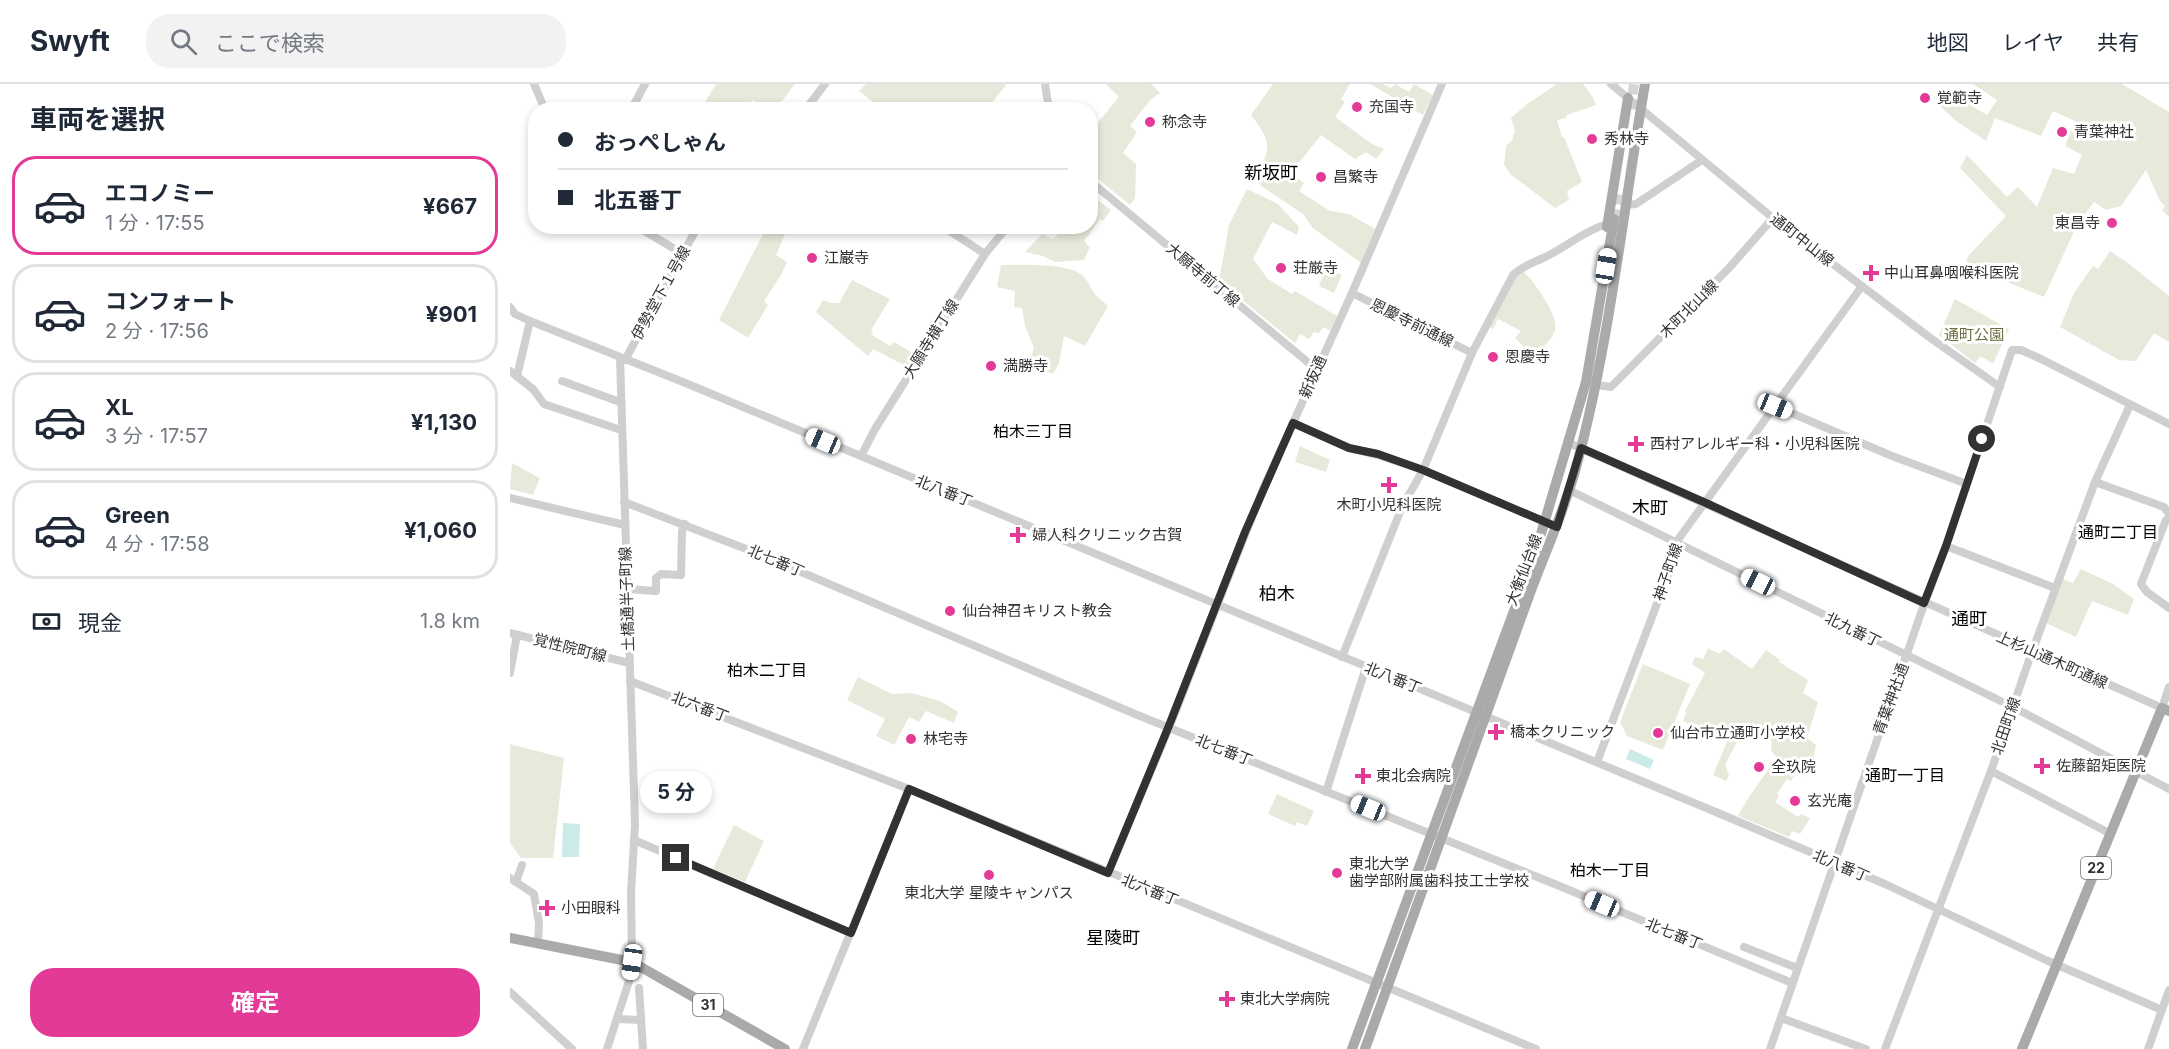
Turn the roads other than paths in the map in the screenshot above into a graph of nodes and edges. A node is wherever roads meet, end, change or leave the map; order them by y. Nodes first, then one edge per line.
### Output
1 (534, 84) edge
2 (645, 84) edge
3 (825, 84) edge
4 (1045, 84) edge
5 (1442, 84) edge
6 (1611, 84) edge
7 (1645, 84) edge
8 (1628, 98) junction
9 (542, 102) edge
10 (635, 102) edge
11 (811, 102) edge
12 (1048, 102) edge
13 (1642, 108) junction
14 (1702, 160) junction
15 (1098, 188) edge
16 (1626, 205) junction
17 (1773, 218) junction
18 (1611, 221) junction
19 (649, 234) edge
20 (694, 234) edge
21 (954, 234) edge
22 (1001, 234) edge
23 (683, 254) junction
24 (985, 254) junction
25 (1862, 286) junction
26 (1352, 294) junction
27 (510, 307) edge
28 (530, 321) junction
29 (1472, 353) junction
30 (622, 359) junction
31 (1316, 369) junction
32 (513, 373) edge
33 (562, 381) dead end
34 (1596, 385) junction
35 (2000, 387) junction
36 (620, 402) junction
37 (2130, 405) junction
38 (1775, 406) junction
39 (1293, 423) junction
40 (2169, 424) edge
41 (621, 430) junction
42 (1569, 444) junction
43 (1581, 448) junction
44 (861, 456) junction
45 (1423, 470) junction
46 (2095, 482) junction
47 (1967, 484) junction
48 (1569, 490) junction
49 (510, 498) edge
50 (624, 502) junction
51 (1706, 503) junction
52 (2169, 514) edge
53 (2169, 518) edge
54 (1544, 522) junction
55 (685, 524) junction
56 (625, 525) junction
57 (1557, 527) junction
58 (1677, 542) junction
59 (1946, 546) junction
60 (2055, 588) junction
61 (627, 589) junction
62 (1924, 603) junction
63 (1217, 605) junction
64 (2169, 608) edge
65 (514, 634) edge
66 (2032, 651) junction
67 (1906, 656) junction
68 (1342, 657) junction
69 (629, 663) junction
70 (1366, 667) junction
71 (510, 673) edge
72 (630, 681) junction
73 (2169, 687) edge
74 (2013, 707) junction
75 (2165, 709) edge
76 (1481, 714) junction
77 (1168, 728) junction
78 (1597, 762) junction
79 (1991, 771) junction
80 (2137, 771) junction
81 (909, 789) junction
82 (2169, 789) edge
83 (1326, 792) junction
84 (1431, 834) junction
85 (2111, 834) junction
86 (1442, 839) junction
87 (634, 840) junction
88 (1836, 863) junction
89 (522, 865) dead end
90 (1108, 873) junction
91 (513, 880) edge
92 (1939, 908) junction
93 (851, 933) junction
94 (510, 938) edge
95 (538, 943) junction
96 (1744, 946) dead end
97 (632, 962) junction
98 (2057, 965) junction
99 (1797, 968) junction
100 (1792, 983) junction
101 (1376, 984) junction
102 (639, 988) dead end
103 (1387, 988) junction
104 (2169, 990) edge
105 (510, 992) edge
106 (2162, 1010) junction
107 (1781, 1017) junction
108 (618, 1019) junction
109 (642, 1020) junction
110 (572, 1049) edge
111 (607, 1049) edge
112 (643, 1049) edge
113 (785, 1049) edge
114 (803, 1049) edge
115 (1352, 1049) edge
116 (1365, 1049) edge
117 (1536, 1049) edge
118 (1770, 1049) edge
119 (1866, 1049) edge
120 (1886, 1049) edge
121 (2022, 1049) edge
122 (2148, 1049) edge

1 - 9 street
2 - 10 street
3 - 11 street
4 - 12 street
5 - 26 street, 新坂通
6 - 8 street, 通町中山線
7 - 13 main road, 大衡仙台線
8 - 13 street, 通町中山線
8 - 18 main road, 大衡仙台線
13 - 14 street, 通町中山線
13 - 16 main road, 大衡仙台線
14 - 16 street
14 - 17 street, 通町中山線
15 - 31 street, 大願寺前丁線
16 - 34 main road, 大衡仙台線
17 - 25 street, 通町中山線
17 - 34 street, 木町北山線
18 - 29 street
18 - 42 main road, 大衡仙台線
19 - 23 street
20 - 23 street, 伊勢堂下１号線
21 - 24 street
22 - 24 street, 大願寺横丁線
23 - 30 street, 伊勢堂下１号線
24 - 44 street, 大願寺横丁線
25 - 35 street, 通町中山線
25 - 38 street, 神子町線
26 - 29 street, 恩慶寺前通線
26 - 31 street, 新坂通
27 - 28 street
28 - 30 street
28 - 32 street
29 - 45 street
30 - 36 street, 土橋通半子町線
30 - 44 street, 北八番丁
31 - 39 street, 新坂通
32 - 41 street
33 - 36 street
34 - 43 main road, 大衡仙台線
35 - 37 street, 青葉神社通
35 - 47 street, 青葉神社通
36 - 41 street, 土橋通半子町線
37 - 40 street
37 - 46 street, 北田町線
38 - 47 street
38 - 51 street, 神子町線
39 - 45 street
39 - 63 street, 新坂通
41 - 50 street, 土橋通半子町線
42 - 43 street, 上杉山通木町通線
42 - 54 main road, 大衡仙台線
43 - 48 main road, 大衡仙台線
43 - 51 street, 上杉山通木町通線
44 - 63 street, 北八番丁
45 - 54 street
45 - 68 street
46 - 52 street
46 - 60 street, 北田町線
47 - 59 street, 青葉神社通
48 - 57 main road, 大衡仙台線
48 - 58 street, 北九番丁
49 - 56 street
50 - 55 street, 北七番丁
50 - 56 street, 土橋通半子町線
51 - 58 street, 神子町線
51 - 62 street, 上杉山通木町通線
53 - 64 street
54 - 57 street
54 - 76 main road, 大衡仙台線
55 - 61 street
55 - 77 street, 北七番丁
56 - 61 street, 土橋通半子町線
57 - 76 main road, 大衡仙台線
58 - 67 street, 北九番丁
58 - 78 street, 神子町線
59 - 60 street
59 - 62 street, 青葉神社通
60 - 66 street, 北田町線
61 - 69 street, 土橋通半子町線
62 - 66 street, 上杉山通木町通線
62 - 67 street, 青葉神社通
63 - 68 street, 北八番丁
63 - 77 street, 新坂通
65 - 69 street, 覚性院町線
65 - 71 street
66 - 74 street, 北田町線
66 - 75 street, 上杉山通木町通線
67 - 74 street, 北九番丁
67 - 88 street, 青葉神社通
68 - 70 street, 北八番丁
69 - 72 street, 土橋通半子町線
70 - 76 street, 北八番丁
70 - 83 street
72 - 81 street, 北六番丁
72 - 87 street, 土橋通半子町線
73 - 75 street
74 - 79 street, 北田町線
74 - 80 street, 北九番丁
75 - 80 main road, 22
76 - 78 street, 北八番丁
76 - 84 main road, 大衡仙台線
76 - 86 main road, 大衡仙台線
77 - 83 street, 北七番丁
77 - 90 street, 新坂通
78 - 88 street, 北八番丁
79 - 85 street
79 - 92 street, 北田町線
80 - 82 street, 北九番丁
80 - 85 main road, 22
81 - 90 street, 北六番丁
81 - 93 street
83 - 84 street, 北七番丁
84 - 86 street, 北七番丁
84 - 101 main road, 大衡仙台線
85 - 98 main road, 22
86 - 100 street, 北七番丁
86 - 103 main road, 大衡仙台線
87 - 93 street
87 - 97 street, 土橋通半子町線
88 - 92 street, 北八番丁
88 - 99 street, 青葉神社通
89 - 91 street
90 - 101 street, 北六番丁
91 - 95 street
92 - 98 street, 北八番丁
92 - 120 street, 北田町線
93 - 114 street
94 - 95 main road, 31
95 - 97 main road, 31
96 - 99 street
97 - 108 street, 土橋通半子町線
97 - 113 main road, 31
98 - 106 street, 北八番丁
98 - 121 main road, 22
99 - 100 street, 青葉神社通
100 - 107 street, 青葉神社通
101 - 103 street, 北六番丁
101 - 115 main road, 大衡仙台線
102 - 109 street
103 - 116 main road, 大衡仙台線
103 - 117 street, 北六番丁
104 - 106 street
105 - 110 street
106 - 122 street
107 - 118 street, 青葉神社通
107 - 119 street
108 - 109 street
108 - 111 street, 土橋通半子町線
109 - 112 street

